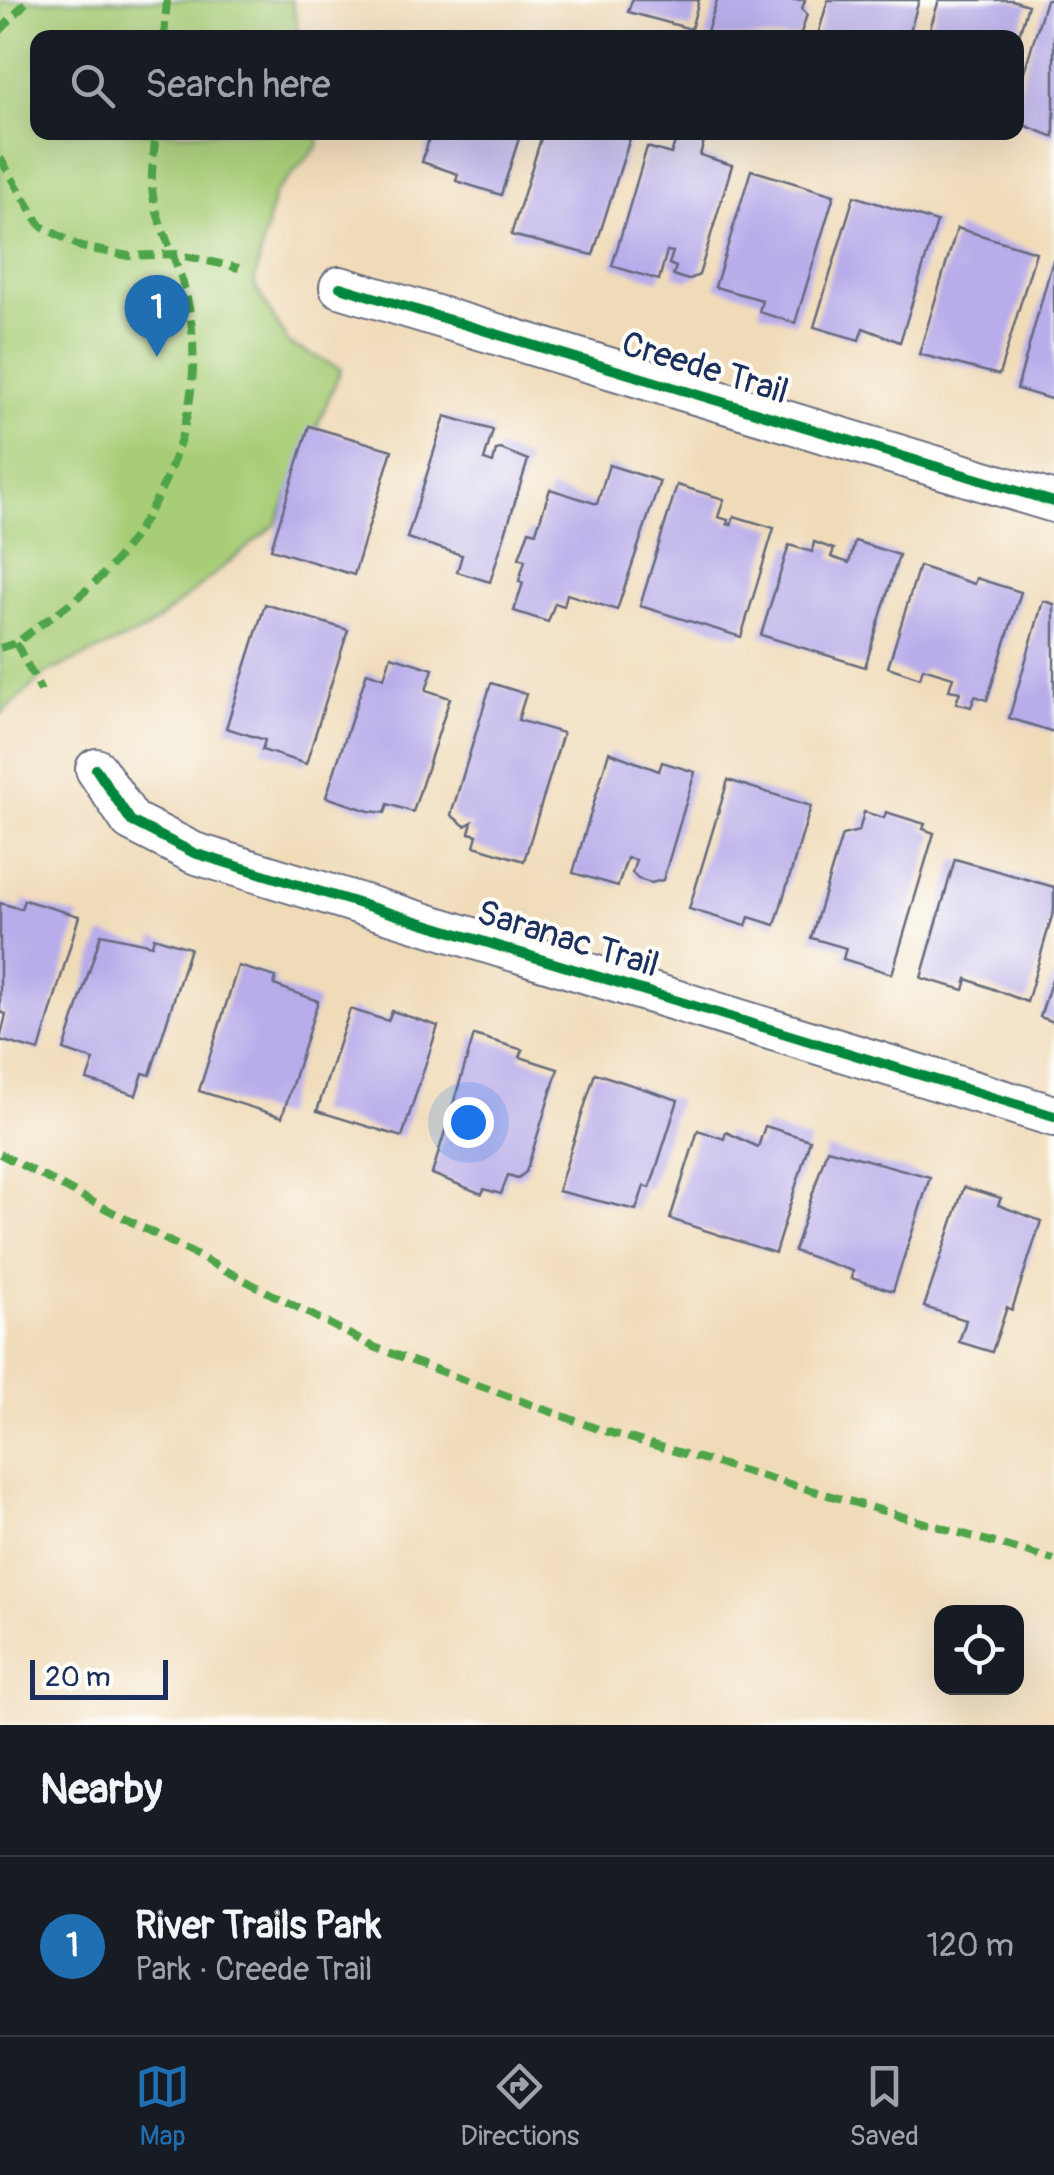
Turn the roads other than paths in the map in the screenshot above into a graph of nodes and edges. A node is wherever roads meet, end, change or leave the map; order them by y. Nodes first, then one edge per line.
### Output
1 (340, 287) dead end
2 (1054, 502) edge
3 (96, 769) dead end
4 (1054, 1116) edge

1 - 2 street, Creede Trail
3 - 4 street, Saranac Trail

